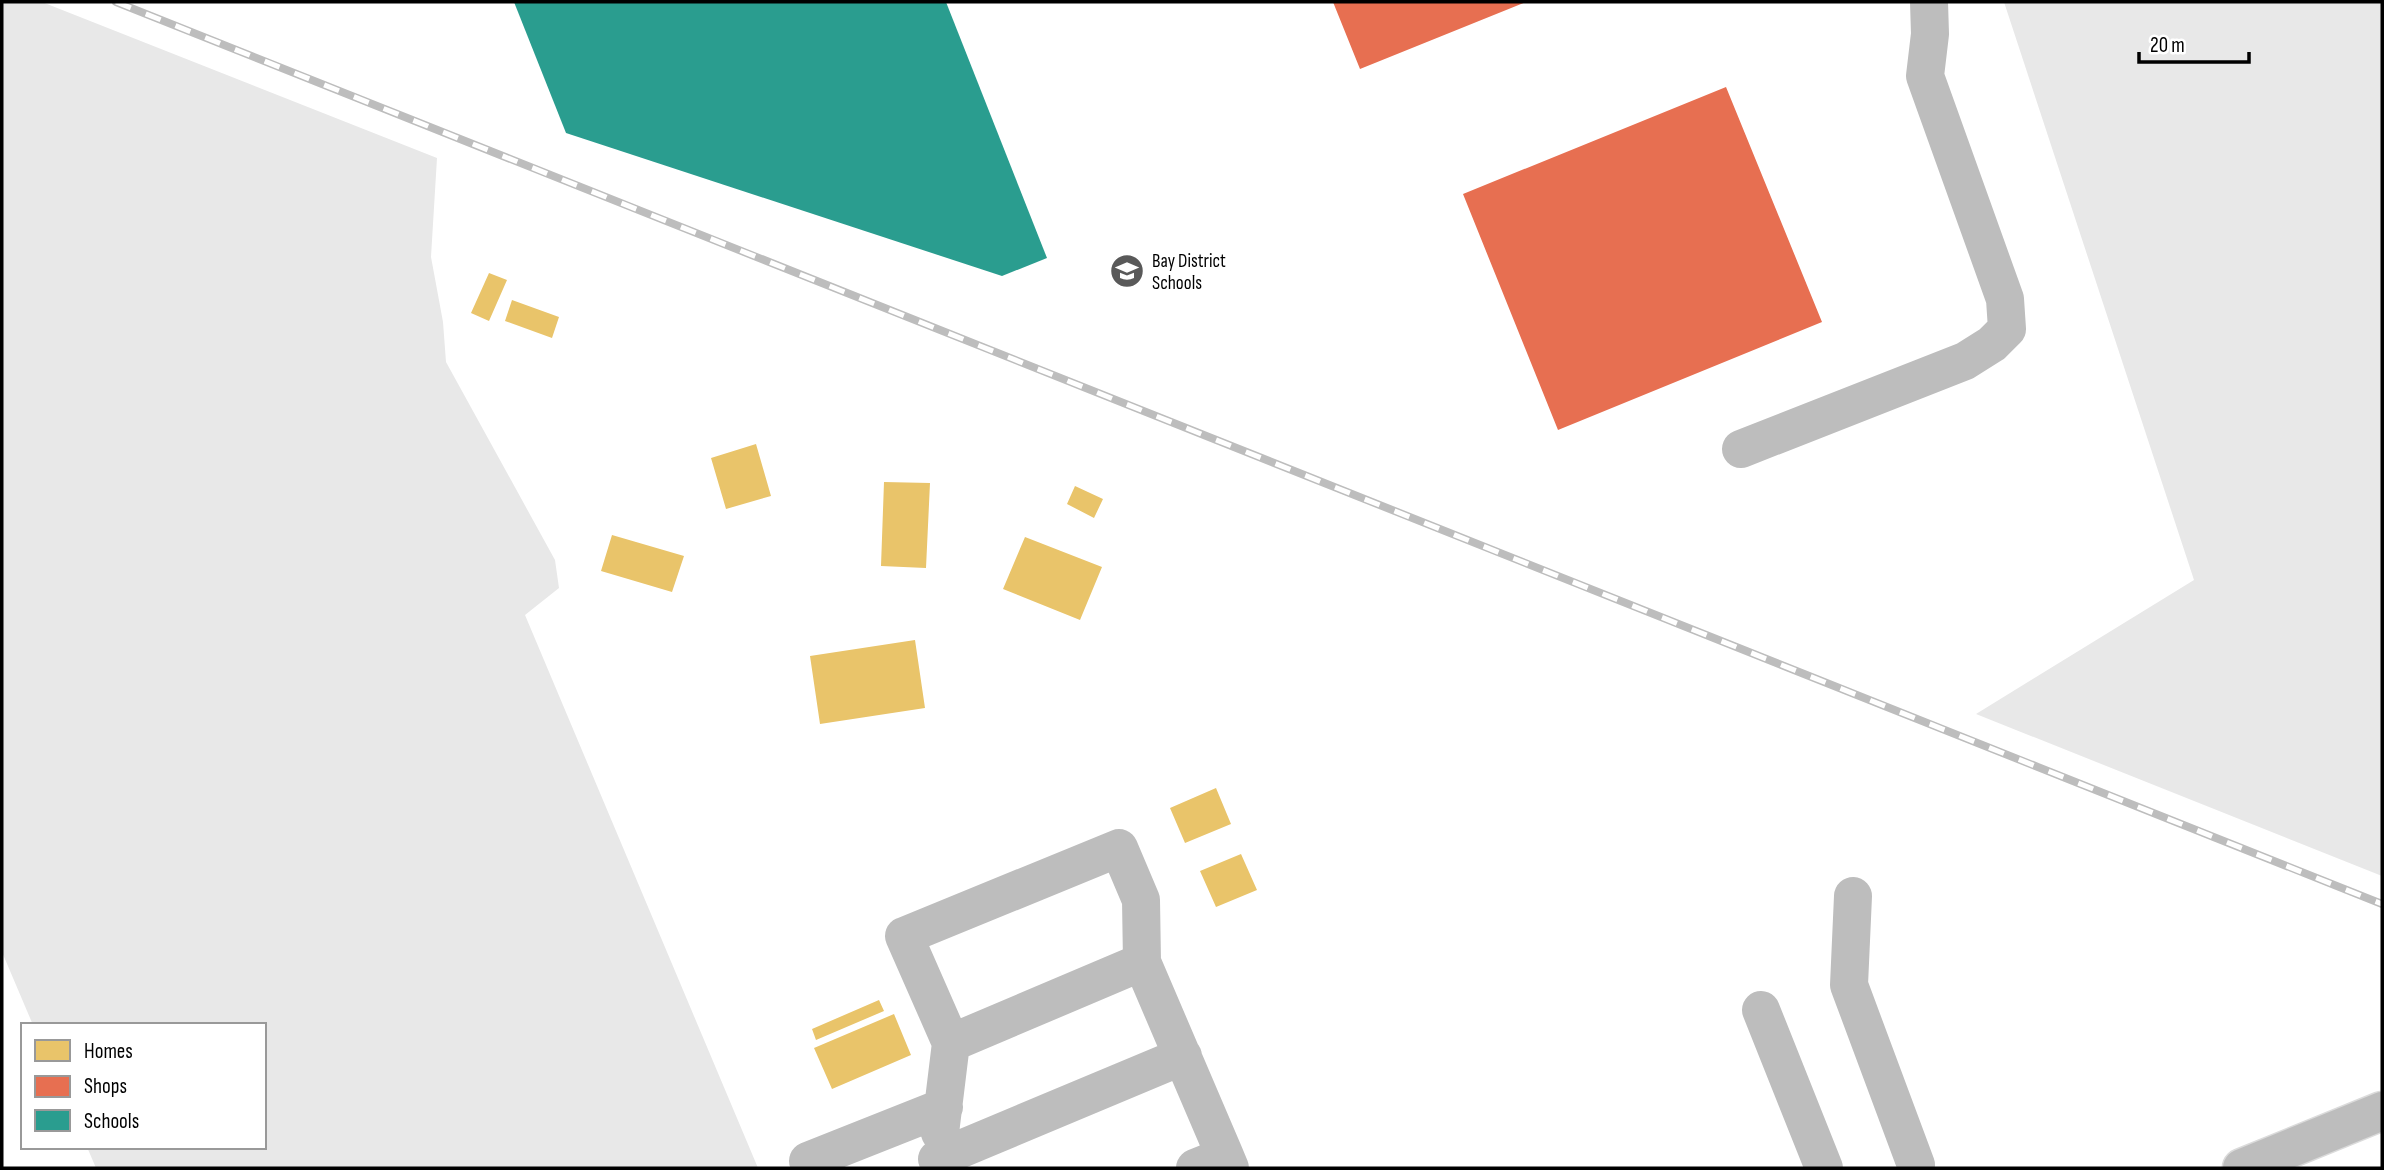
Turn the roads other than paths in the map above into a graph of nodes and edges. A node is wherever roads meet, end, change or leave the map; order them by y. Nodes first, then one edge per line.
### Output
1 (1929, 2) edge
2 (1741, 449) dead end
3 (1853, 896) dead end
4 (1142, 962) junction
5 (1761, 1010) dead end
6 (951, 1043) junction
7 (1183, 1056) junction
8 (943, 1107) junction
9 (2382, 1111) edge
10 (939, 1164) edge
11 (1217, 1164) edge
12 (1913, 1167) edge
13 (811, 1168) edge
14 (1824, 1168) edge
15 (2242, 1168) edge

1 - 2 main road
3 - 12 main road
4 - 6 main road
4 - 6 main road
4 - 7 main road
5 - 14 main road
6 - 8 main road
7 - 10 main road
7 - 11 main road
8 - 10 main road
8 - 13 main road
9 - 15 main road

